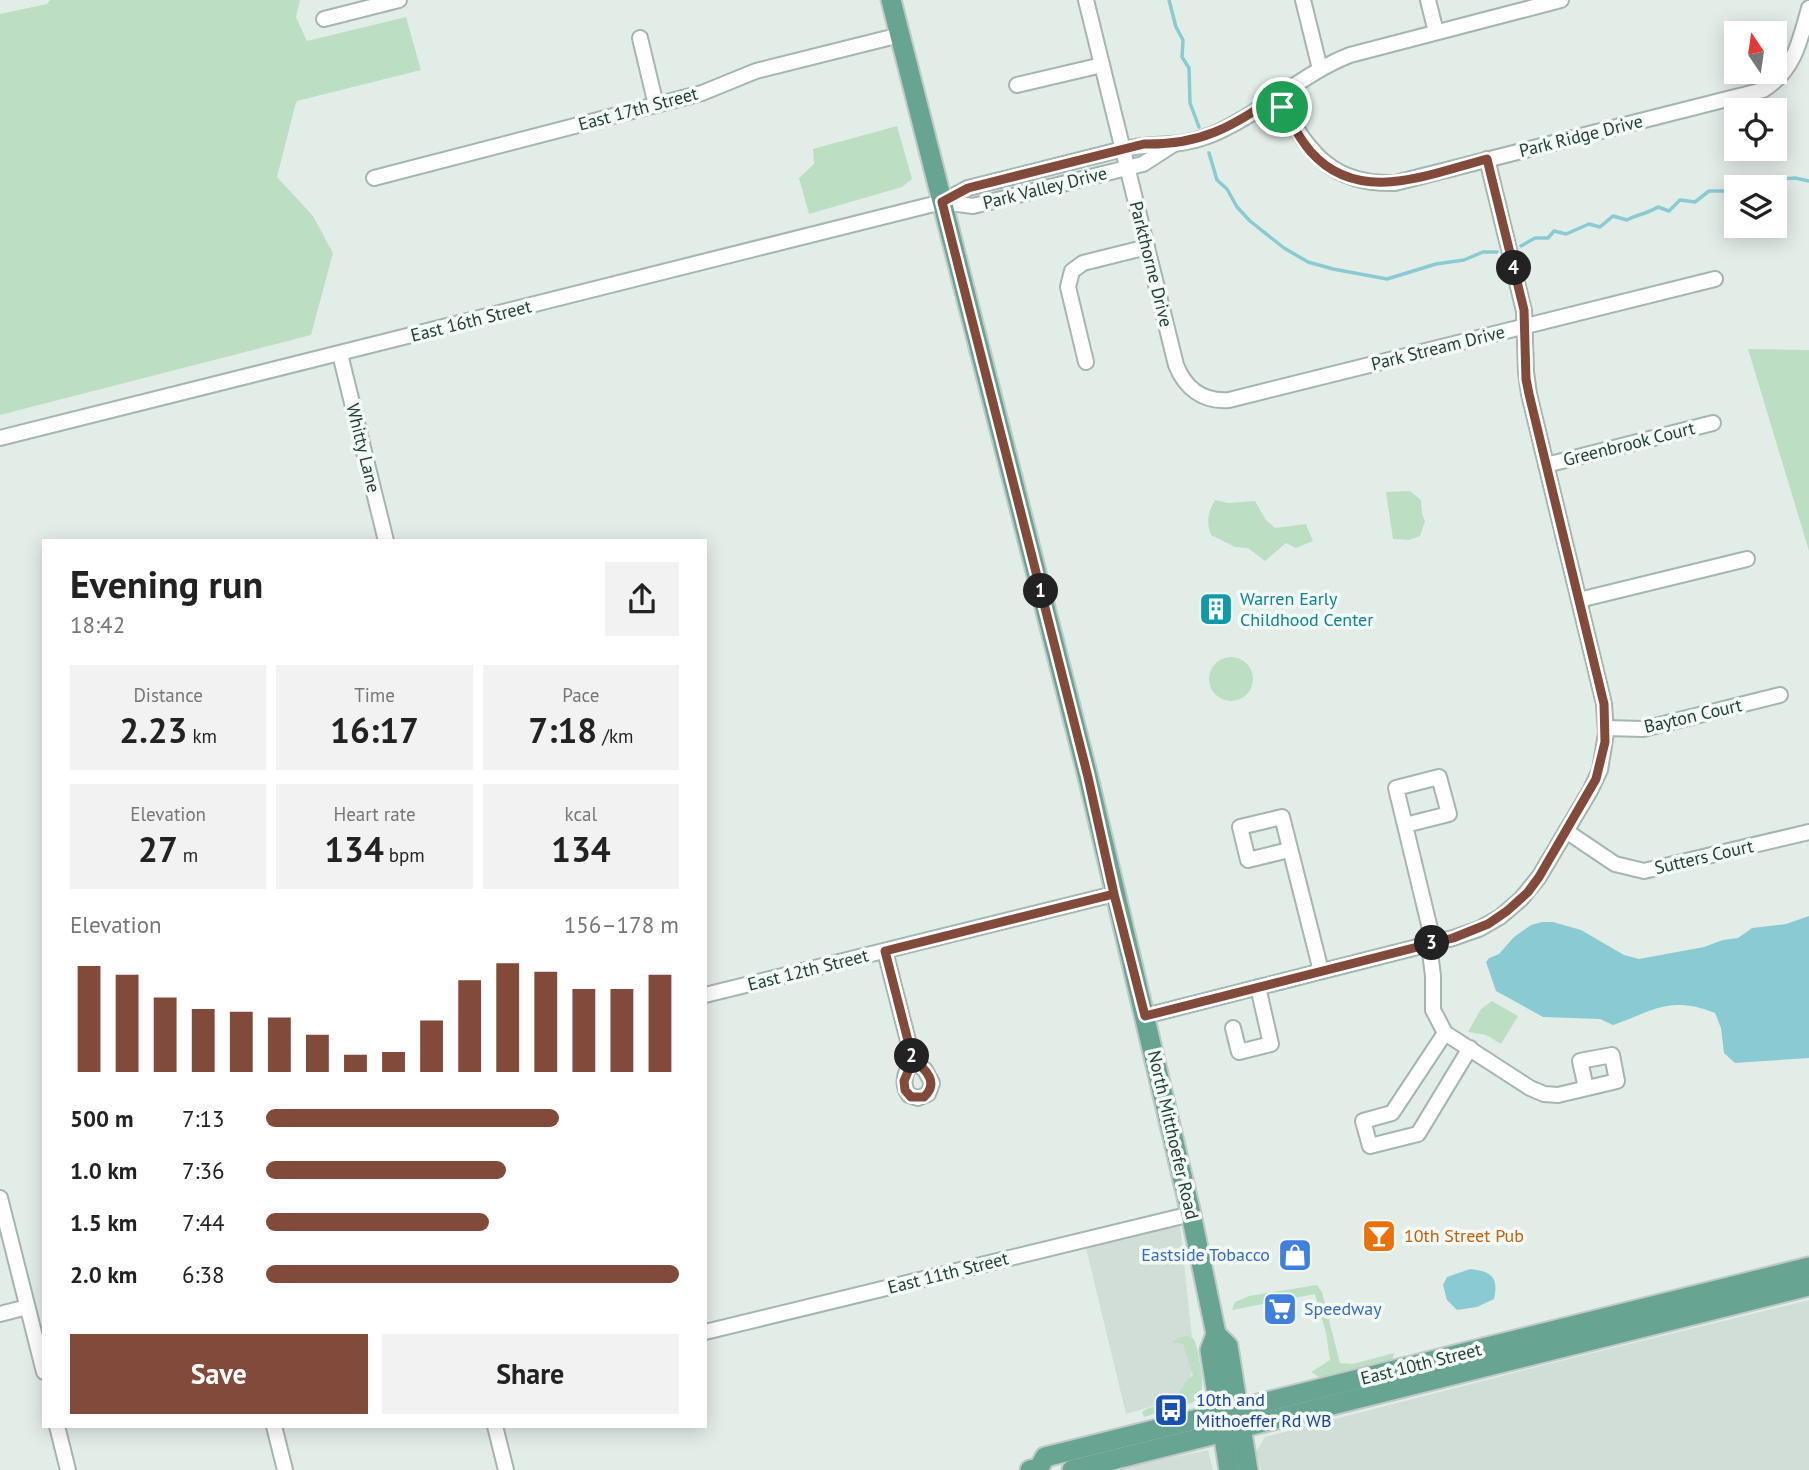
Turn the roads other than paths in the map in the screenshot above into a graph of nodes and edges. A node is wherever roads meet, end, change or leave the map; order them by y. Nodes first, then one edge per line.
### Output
1 (399, 0) edge
2 (891, 0) edge
3 (1086, 0) edge
4 (1303, 0) edge
5 (1428, 0) edge
6 (1556, 1) edge
7 (1809, 8) edge
8 (324, 19) dead end
9 (1436, 32) junction
10 (900, 35) junction
11 (640, 38) dead end
12 (1102, 65) junction
13 (1320, 69) junction
14 (1017, 85) dead end
15 (1276, 97) junction
16 (656, 105) junction
17 (1174, 144) junction
18 (1123, 149) junction
19 (1487, 159) junction
20 (1127, 168) junction
21 (374, 178) dead end
22 (942, 202) junction
23 (1147, 247) junction
24 (1715, 279) dead end
25 (1526, 326) junction
26 (340, 354) junction
27 (1086, 362) dead end
28 (1177, 365) joint
29 (1713, 423) dead end
30 (0, 438) edge
31 (1546, 464) junction
32 (386, 539) edge
33 (1746, 559) dead end
34 (1579, 600) junction
35 (1780, 695) dead end
36 (1606, 728) junction
37 (1405, 825) dead end
38 (1566, 831) junction
39 (1809, 832) edge
40 (1289, 850) dead end
41 (1114, 894) junction
42 (1430, 944) junction
43 (885, 951) junction
44 (1321, 971) junction
45 (1258, 987) junction
46 (707, 995) edge
47 (1145, 1016) junction
48 (1233, 1028) dead end
49 (1445, 1033) junction
50 (1470, 1048) junction
51 (913, 1060) dead end
52 (1586, 1088) dead end
53 (0, 1198) edge
54 (1191, 1214) junction
55 (1809, 1267) edge
56 (1809, 1286) edge
57 (27, 1307) junction
58 (0, 1314) edge
59 (707, 1332) edge
60 (42, 1364) edge
61 (1231, 1421) junction
62 (58, 1428) edge
63 (274, 1428) edge
64 (496, 1428) edge
65 (1037, 1469) edge
66 (68, 1470) edge
67 (285, 1470) edge
68 (506, 1470) edge
69 (1072, 1470) edge
70 (1229, 1470) edge
71 (1248, 1470) edge

1 - 8 street
2 - 10 main road, North Mitthoefer Road
3 - 12 street, Parkthorne Drive
4 - 13 street
5 - 9 street
6 - 9 street, Park Valley Drive
7 - 19 street, Park Ridge Drive
9 - 13 street, Park Valley Drive
10 - 16 street, East 17th Street
10 - 22 main road, North Mitthoefer Road
11 - 16 street
12 - 14 street
12 - 18 street, Parkthorne Drive
13 - 15 street, Park Valley Drive
15 - 17 street, Park Valley Drive
15 - 19 street, Park Ridge Drive
16 - 21 street, East 17th Street
17 - 18 street, Park Valley Drive
17 - 20 street, Park Valley Drive
18 - 20 street, Parkthorne Drive
18 - 22 street, Park Valley Drive
19 - 25 street
20 - 22 street, Park Valley Drive
20 - 23 street, Parkthorne Drive
22 - 26 street, East 16th Street
22 - 41 main road, North Mitthoefer Road
23 - 27 street
23 - 28 street, Parkthorne Drive
24 - 25 street, Park Stream Drive
25 - 28 street, Park Stream Drive
25 - 31 street
26 - 30 street, East 16th Street
26 - 32 street, Whitty Lane
29 - 31 street, Greenbrook Court
31 - 34 street
33 - 34 street
34 - 36 street
35 - 36 street, Bayton Court
36 - 38 street
37 - 42 street
38 - 39 street, Sutters Court
38 - 42 street
40 - 44 street
41 - 43 street, East 12th Street
41 - 47 main road, North Mitthoefer Road
42 - 44 street
42 - 49 street
43 - 46 street, East 12th Street
43 - 51 street
44 - 45 street
45 - 47 street
45 - 48 street
47 - 54 main road, North Mitthoefer Road
49 - 50 street
49 - 50 street
50 - 52 street
53 - 57 street
54 - 59 street, East 11th Street
54 - 61 main road, North Mitthoefer Road
55 - 61 main road, East 10th Street
56 - 61 main road, East 10th Street
57 - 58 street
57 - 60 street
61 - 65 main road, East 10th Street
61 - 69 main road, East 10th Street
61 - 70 main road, North Mitthoefer Road
61 - 71 main road, North Mitthoefer Road
62 - 66 street
63 - 67 street
64 - 68 street

